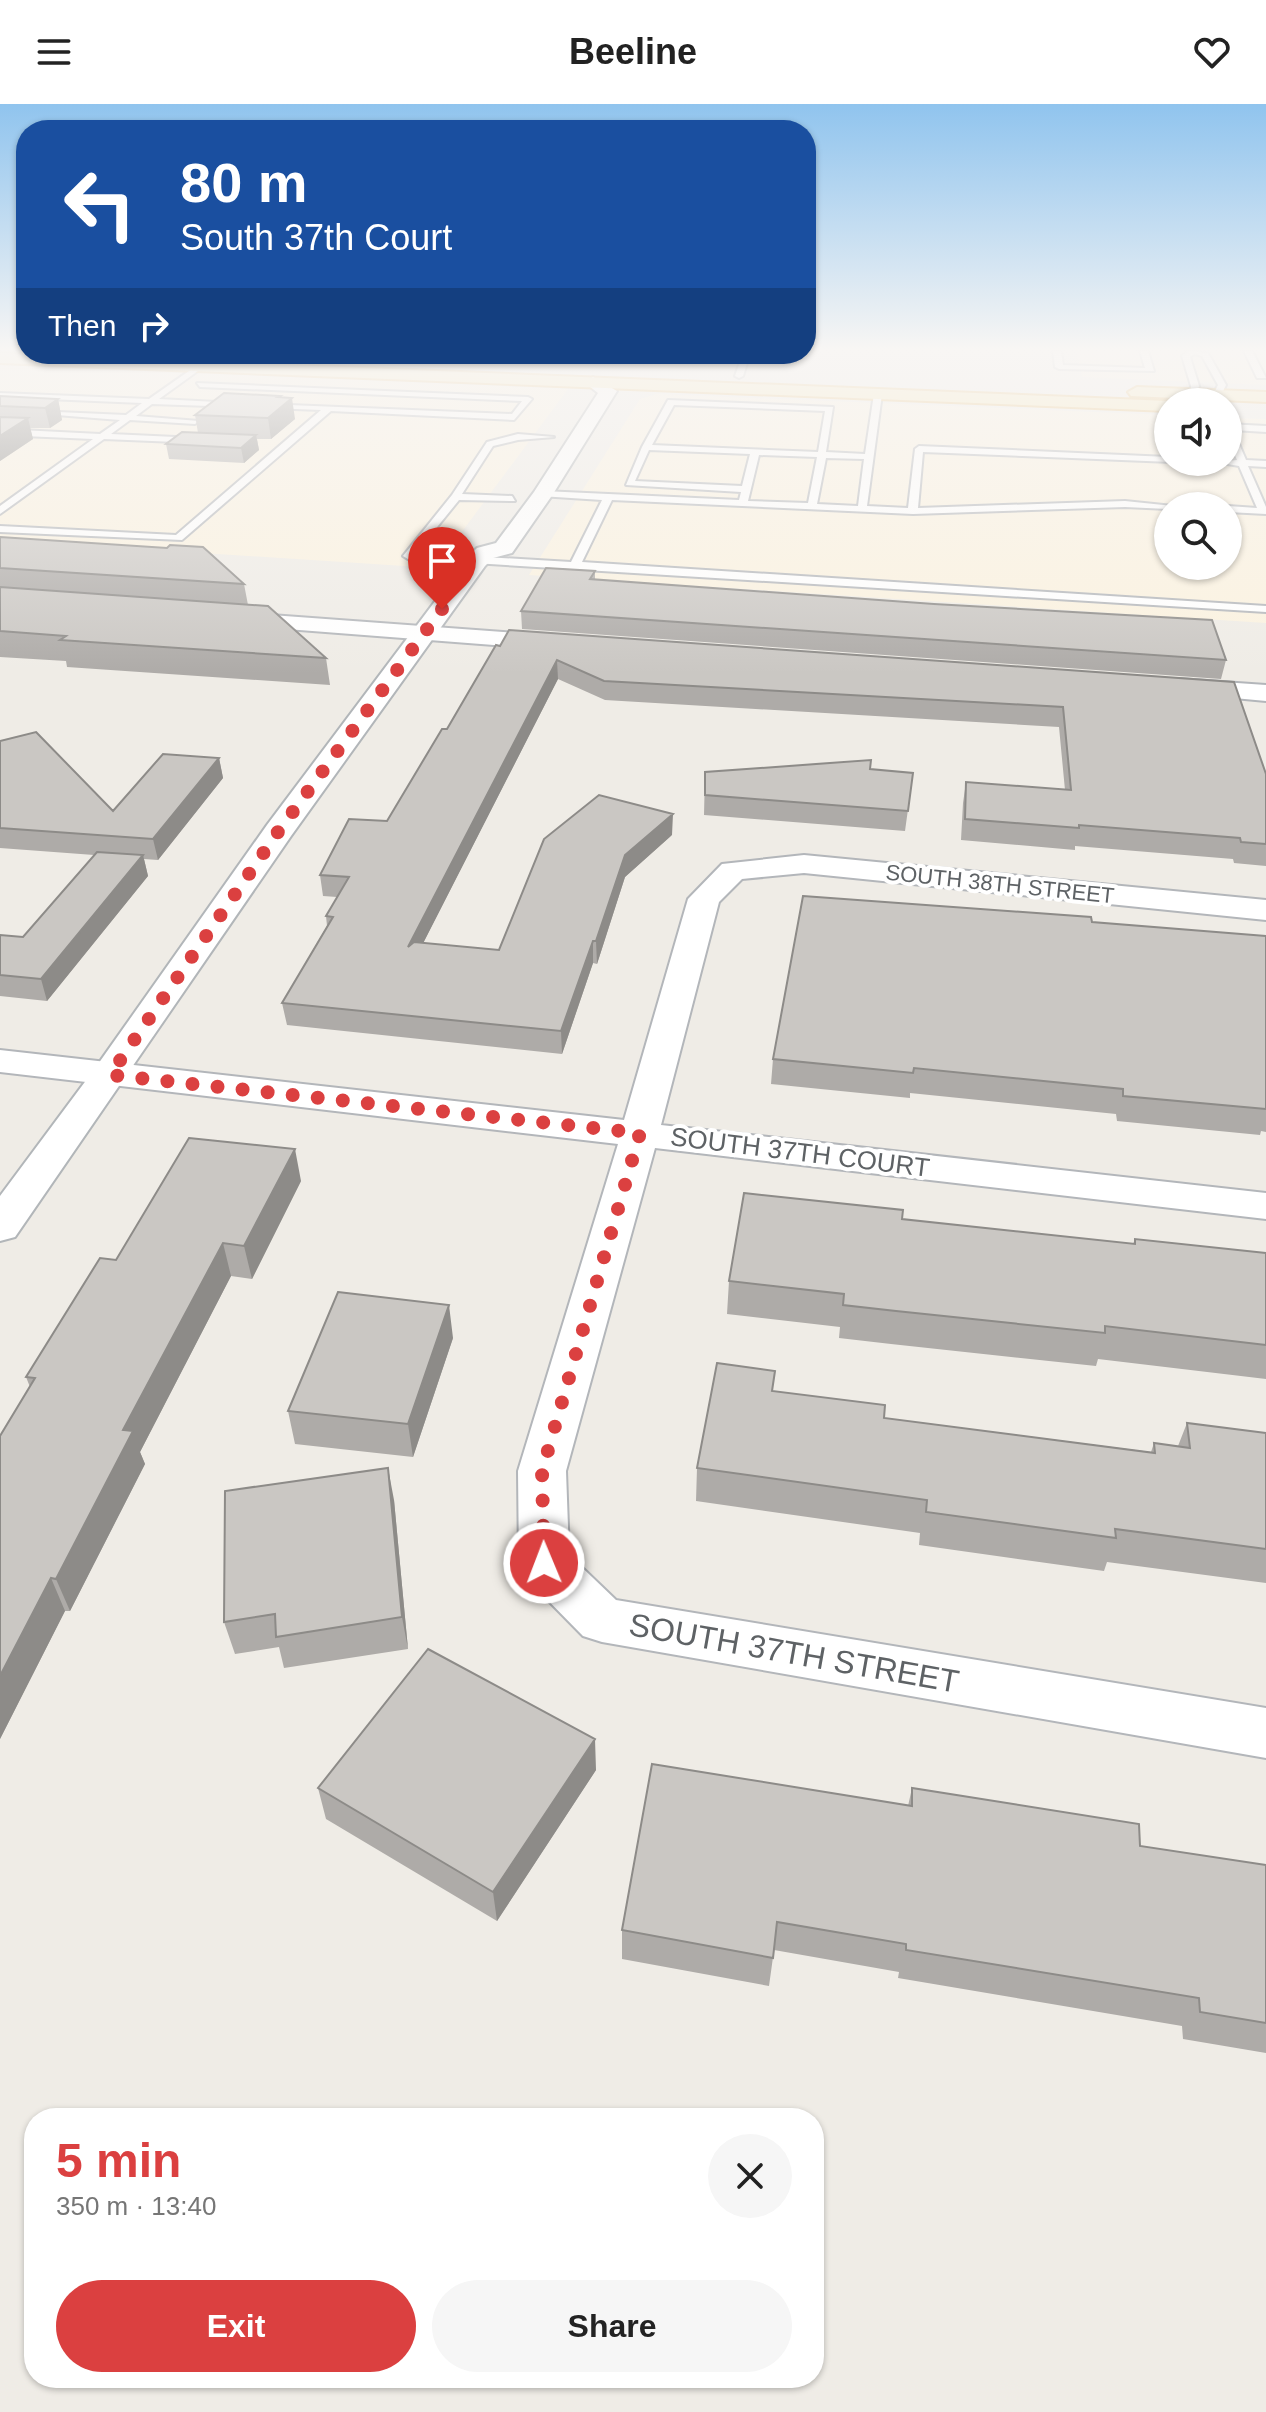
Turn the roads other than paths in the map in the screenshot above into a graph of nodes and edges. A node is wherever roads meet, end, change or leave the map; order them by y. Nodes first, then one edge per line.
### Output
1 (72, 459) edge
2 (270, 459) edge
3 (481, 459) edge
4 (565, 459) edge
5 (640, 459) edge
6 (753, 459) edge
7 (821, 459) edge
8 (869, 459) edge
9 (918, 459) edge
10 (1242, 463) joint
11 (1266, 464) edge
12 (746, 489) junction
13 (518, 490) joint
14 (543, 494) junction
15 (456, 497) junction
16 (608, 498) junction
17 (0, 501) edge
18 (13, 501) junction
19 (743, 504) junction
20 (1154, 505) edge
21 (812, 507) junction
22 (862, 509) junction
23 (1242, 510) edge
24 (0, 511) edge
25 (913, 511) junction
26 (1265, 511) edge
27 (0, 529) edge
28 (485, 543) junction
29 (575, 565) junction
30 (1266, 609) edge
31 (200, 617) edge
32 (424, 633) junction
33 (588, 645) edge
34 (1156, 685) edge
35 (1266, 693) edge
36 (733, 871) joint
37 (1266, 910) edge
38 (0, 1061) edge
39 (110, 1075) junction
40 (640, 1133) junction
41 (1266, 1206) edge
42 (0, 1227) edge
43 (1266, 1733) edge

1 - 18 lane
2 - 27 lane
3 - 15 lane
4 - 14 street
5 - 12 lane
6 - 12 lane
7 - 21 lane
8 - 22 lane
9 - 25 lane
10 - 11 lane
10 - 26 lane
12 - 19 lane
13 - 15 lane
13 - 28 street
14 - 16 lane
14 - 28 street
15 - 28 lane
16 - 19 lane
16 - 29 lane
17 - 18 lane
18 - 24 lane
19 - 21 lane
20 - 25 lane
21 - 22 lane
22 - 25 lane
23 - 26 lane
28 - 29 lane
28 - 32 street
29 - 30 lane
31 - 32 street
32 - 33 street
32 - 39 street
34 - 35 street
36 - 37 street, SOUTH 38TH STREET
36 - 40 street, SOUTH 37TH STREET
38 - 39 street, SOUTH 37TH COURT
39 - 40 street, SOUTH 37TH COURT
39 - 42 street
40 - 41 street, SOUTH 37TH COURT
40 - 43 street, SOUTH 37TH STREET

